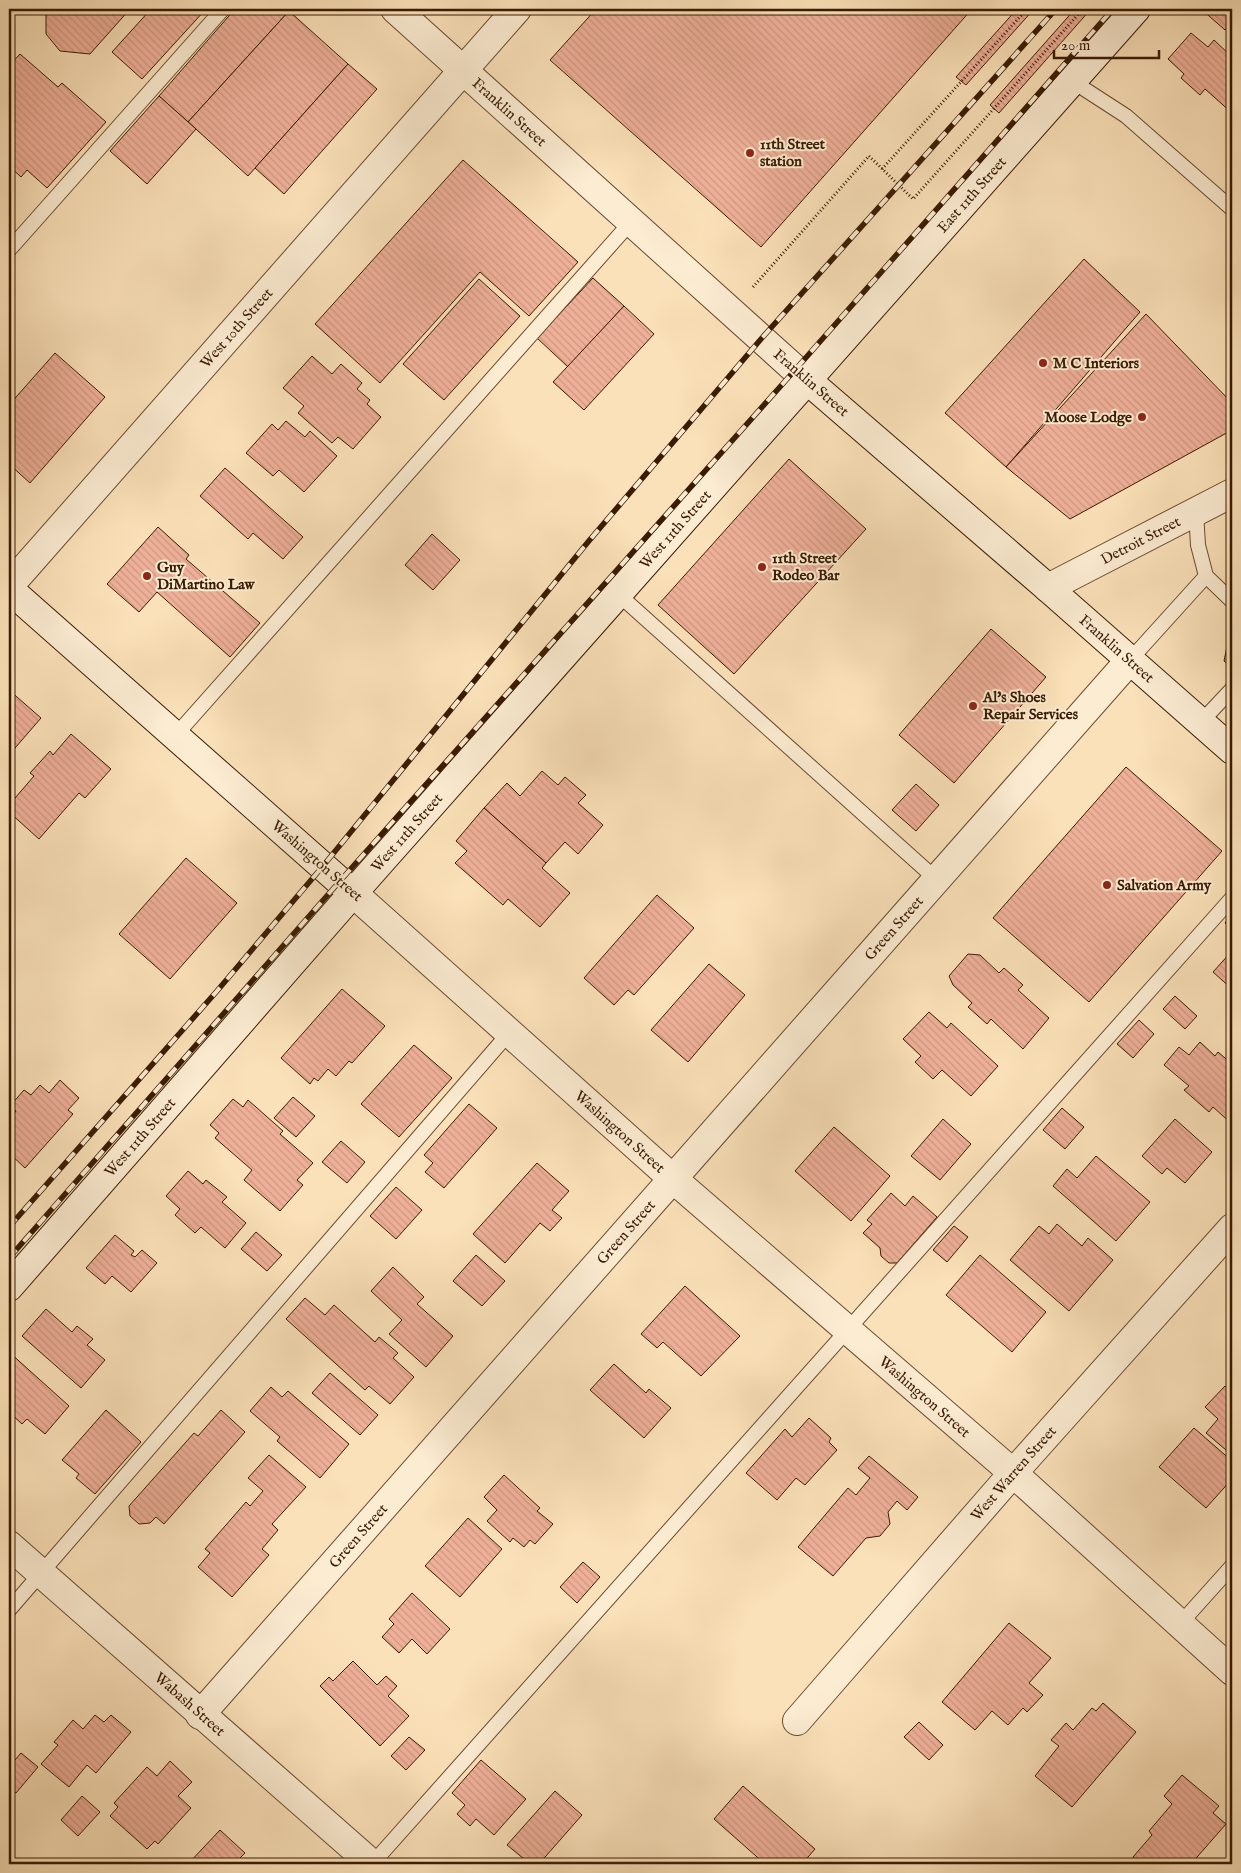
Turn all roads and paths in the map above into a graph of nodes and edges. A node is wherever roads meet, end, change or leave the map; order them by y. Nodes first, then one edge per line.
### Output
1 (223, 9) edge
2 (395, 9) edge
3 (517, 9) edge
4 (1027, 9) edge
5 (1083, 9) edge
6 (1136, 9) edge
7 (462, 70) junction
8 (1072, 80) junction
9 (882, 169) junction
10 (1232, 207) edge
11 (631, 222) junction
12 (9, 250) edge
13 (731, 312) junction
14 (807, 380) junction
15 (1232, 493) edge
16 (1196, 512) junction
17 (1206, 576) junction
18 (9, 588) edge
19 (1048, 588) junction
20 (618, 594) junction
21 (1232, 601) edge
22 (1130, 660) junction
23 (1232, 689) edge
24 (1200, 722) junction
25 (175, 736) junction
26 (1232, 750) edge
27 (936, 880) junction
28 (353, 893) junction
29 (1232, 898) edge
30 (509, 1033) junction
31 (672, 1178) junction
32 (1232, 1228) edge
33 (9, 1287) edge
34 (848, 1330) junction
35 (1013, 1473) junction
36 (9, 1545) edge
37 (1232, 1566) edge
38 (41, 1574) junction
39 (9, 1610) edge
40 (1180, 1624) junction
41 (1232, 1671) edge
42 (200, 1715) junction
43 (797, 1721) dead end
44 (372, 1864) edge

1 - 12 lane
2 - 7 street, Franklin Street
3 - 7 street, West 10th Street
4 - 9 path
5 - 9 path
6 - 8 street, East 11th Street
7 - 11 street, Franklin Street
7 - 18 street, West 10th Street
8 - 10 lane
8 - 14 street, East 11th Street
9 - 13 path
11 - 13 street, Franklin Street
11 - 25 lane
13 - 14 street, Franklin Street
14 - 19 street, Franklin Street
14 - 20 street, West 11th Street
15 - 16 street, Detroit Street
16 - 17 lane
16 - 19 street, Detroit Street
17 - 21 lane
17 - 22 lane
18 - 25 street, Washington Street
19 - 22 street, Franklin Street
20 - 27 lane
20 - 28 street, West 11th Street
22 - 24 street, Franklin Street
22 - 27 street, Green Street
23 - 24 lane
24 - 26 street, Franklin Street
25 - 28 street, Washington Street
27 - 31 street, Green Street
28 - 30 street, Washington Street
28 - 33 street, West 11th Street
29 - 34 lane
30 - 31 street, Washington Street
30 - 38 lane
31 - 34 street, Washington Street
31 - 42 street, Green Street
32 - 35 street, West Warren Street
34 - 35 street, Washington Street
34 - 44 lane
35 - 40 street, Washington Street
35 - 43 street, West Warren Street
36 - 38 street, Wabash Street
37 - 40 lane
38 - 39 lane
38 - 42 street, Wabash Street
40 - 41 street, Washington Street
42 - 44 street, Wabash Street

